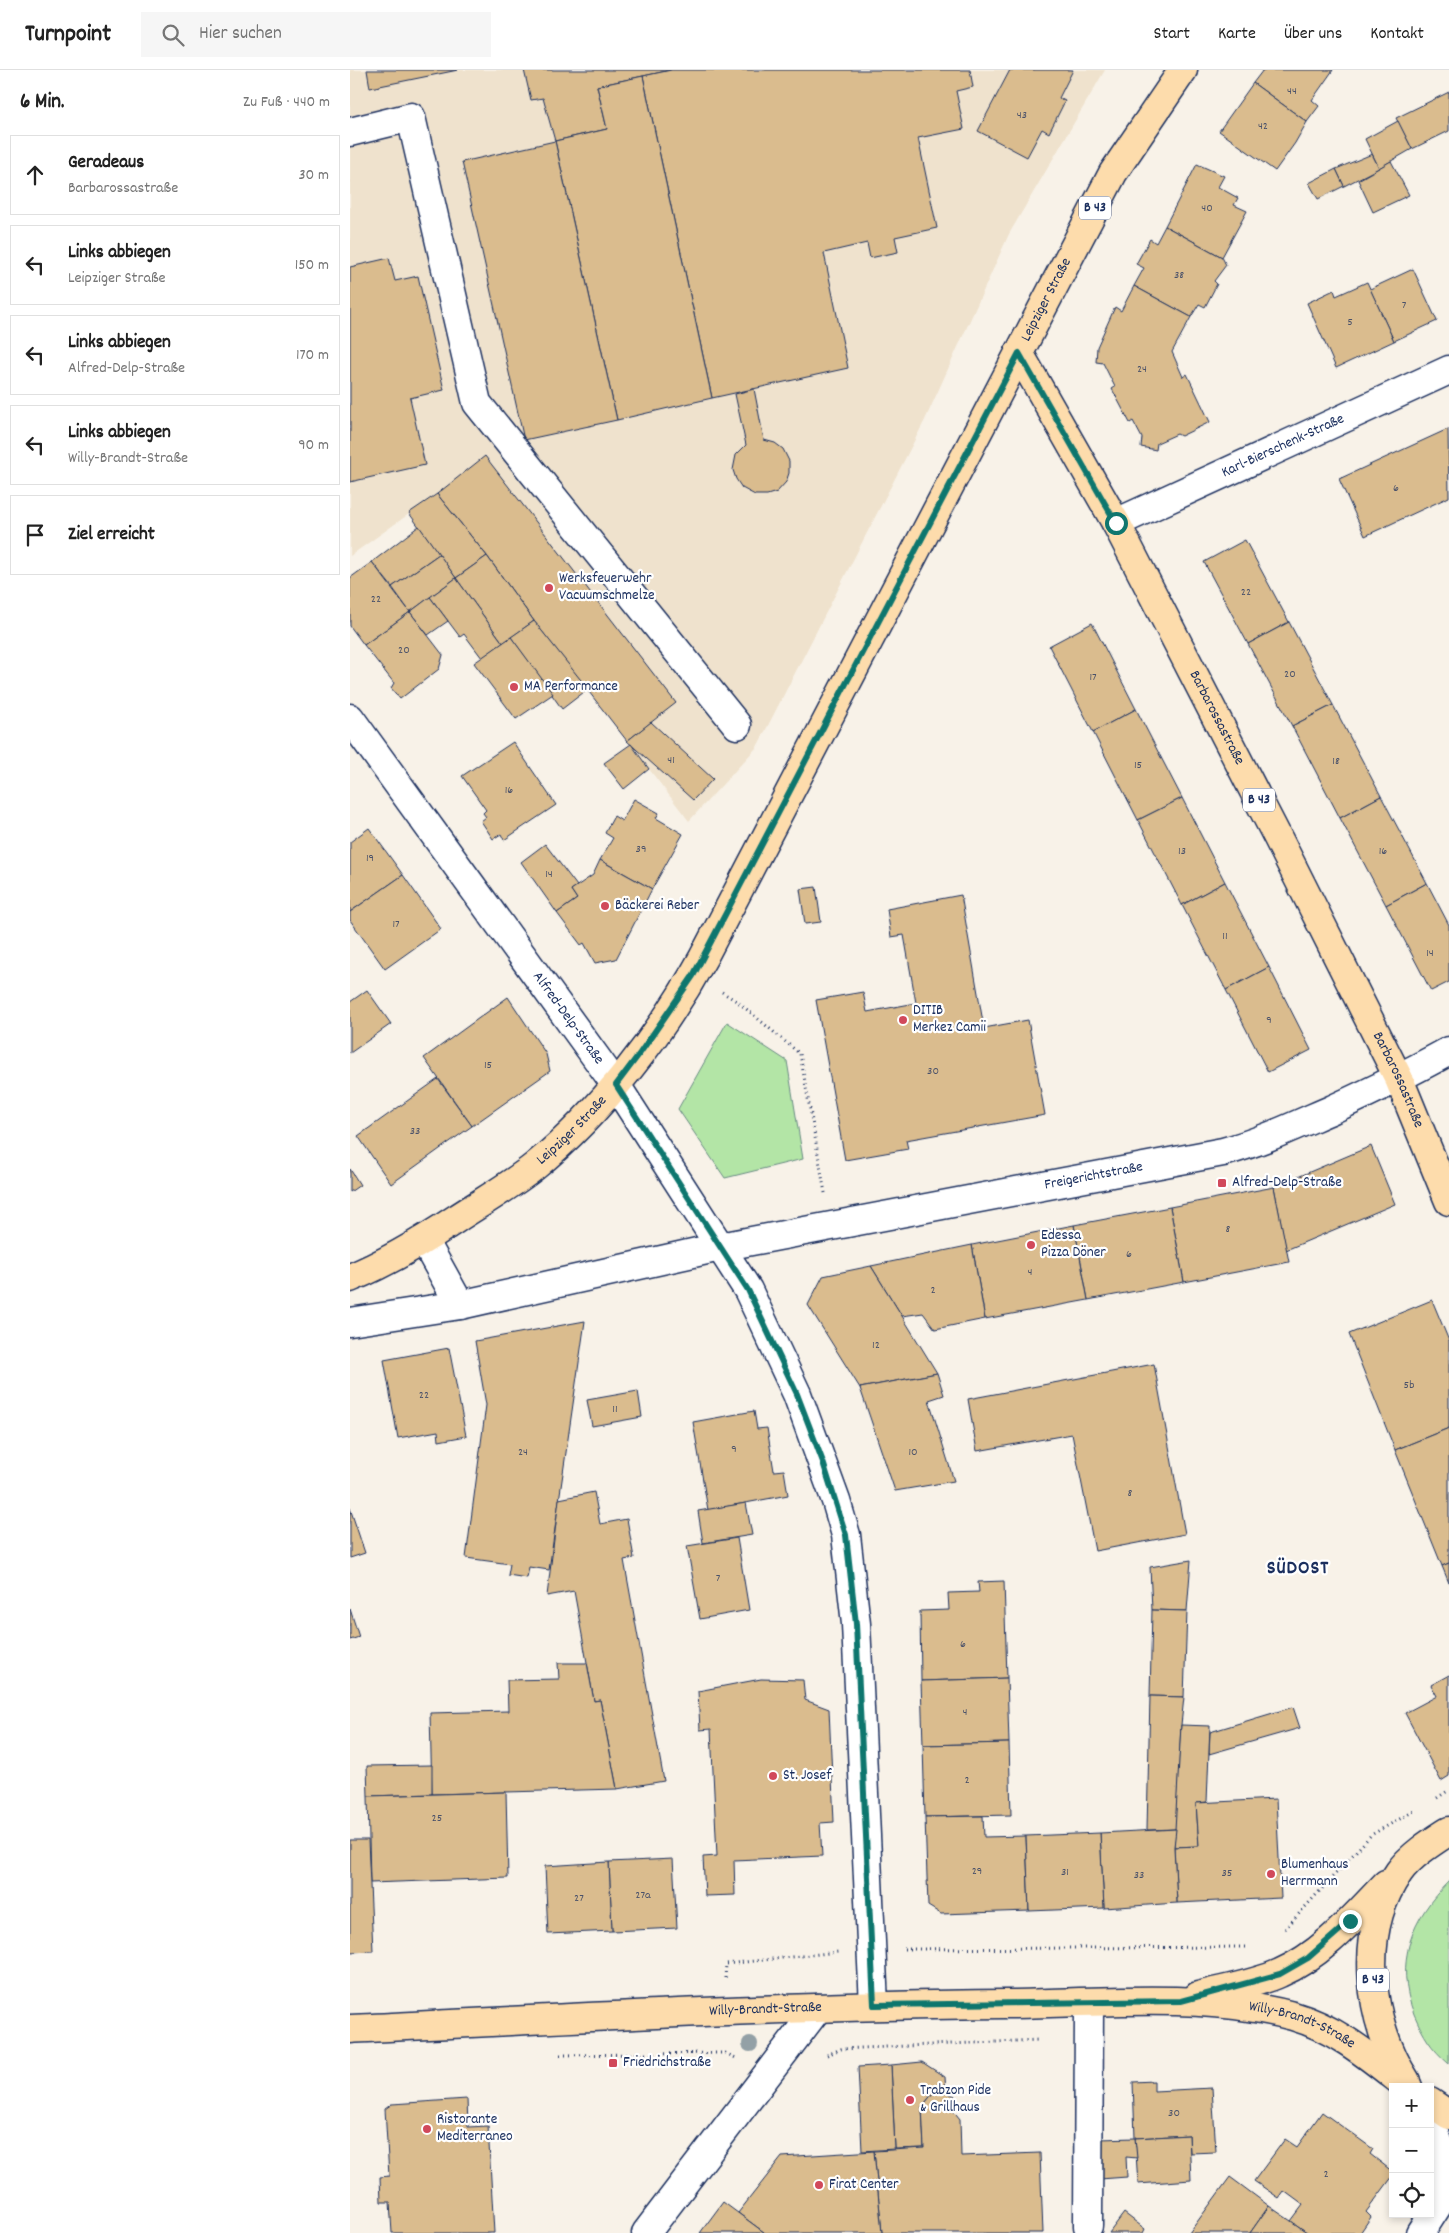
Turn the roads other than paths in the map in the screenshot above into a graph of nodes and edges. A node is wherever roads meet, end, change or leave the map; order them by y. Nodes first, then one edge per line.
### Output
1 (1183, 70) edge
2 (350, 132) edge
3 (1019, 353) junction
4 (1449, 370) edge
5 (1116, 523) junction
6 (350, 718) edge
7 (737, 726) dead end
8 (1449, 1051) edge
9 (1399, 1079) junction
10 (616, 1085) junction
11 (1449, 1201) edge
12 (424, 1240) junction
13 (720, 1247) junction
14 (350, 1278) edge
15 (460, 1305) junction
16 (350, 1322) edge
17 (1449, 1831) edge
18 (1400, 1871) junction
19 (1181, 2001) junction
20 (1089, 2003) junction
21 (874, 2005) junction
22 (818, 2008) junction
23 (350, 2029) edge
24 (1404, 2083) edge
25 (1406, 2083) edge
26 (1434, 2105) edge
27 (1449, 2115) edge
28 (1433, 2128) edge
29 (1088, 2226) dead end
30 (646, 2233) edge
31 (1420, 2233) edge

1 - 3 main road, Leipziger Straße / B 43
2 - 7 street
3 - 5 main road, Barbarossastraße / B 43
3 - 10 main road, Leipziger Straße
4 - 5 street, Karl-Bierschenk-Straße
5 - 9 main road, Barbarossastraße / B 43
6 - 10 street, Alfred-Delp-Straße
8 - 9 street, Freigerichtstraße
9 - 11 main road, Barbarossastraße / B 43
9 - 13 street, Freigerichtstraße
10 - 12 main road, Leipziger Straße
10 - 13 street, Alfred-Delp-Straße
12 - 14 main road, Leipziger Straße
12 - 15 street
13 - 15 street
13 - 21 street, Alfred-Delp-Straße
15 - 16 street
17 - 18 main road, B 43
18 - 19 main road, Willy-Brandt-Straße
18 - 25 main road, B 43
19 - 20 main road, Willy-Brandt-Straße
19 - 24 main road, Willy-Brandt-Straße
20 - 21 main road, Willy-Brandt-Straße
20 - 29 street
21 - 22 main road, Willy-Brandt-Straße
22 - 23 main road, Willy-Brandt-Straße
22 - 30 street
26 - 27 main road
28 - 31 street

